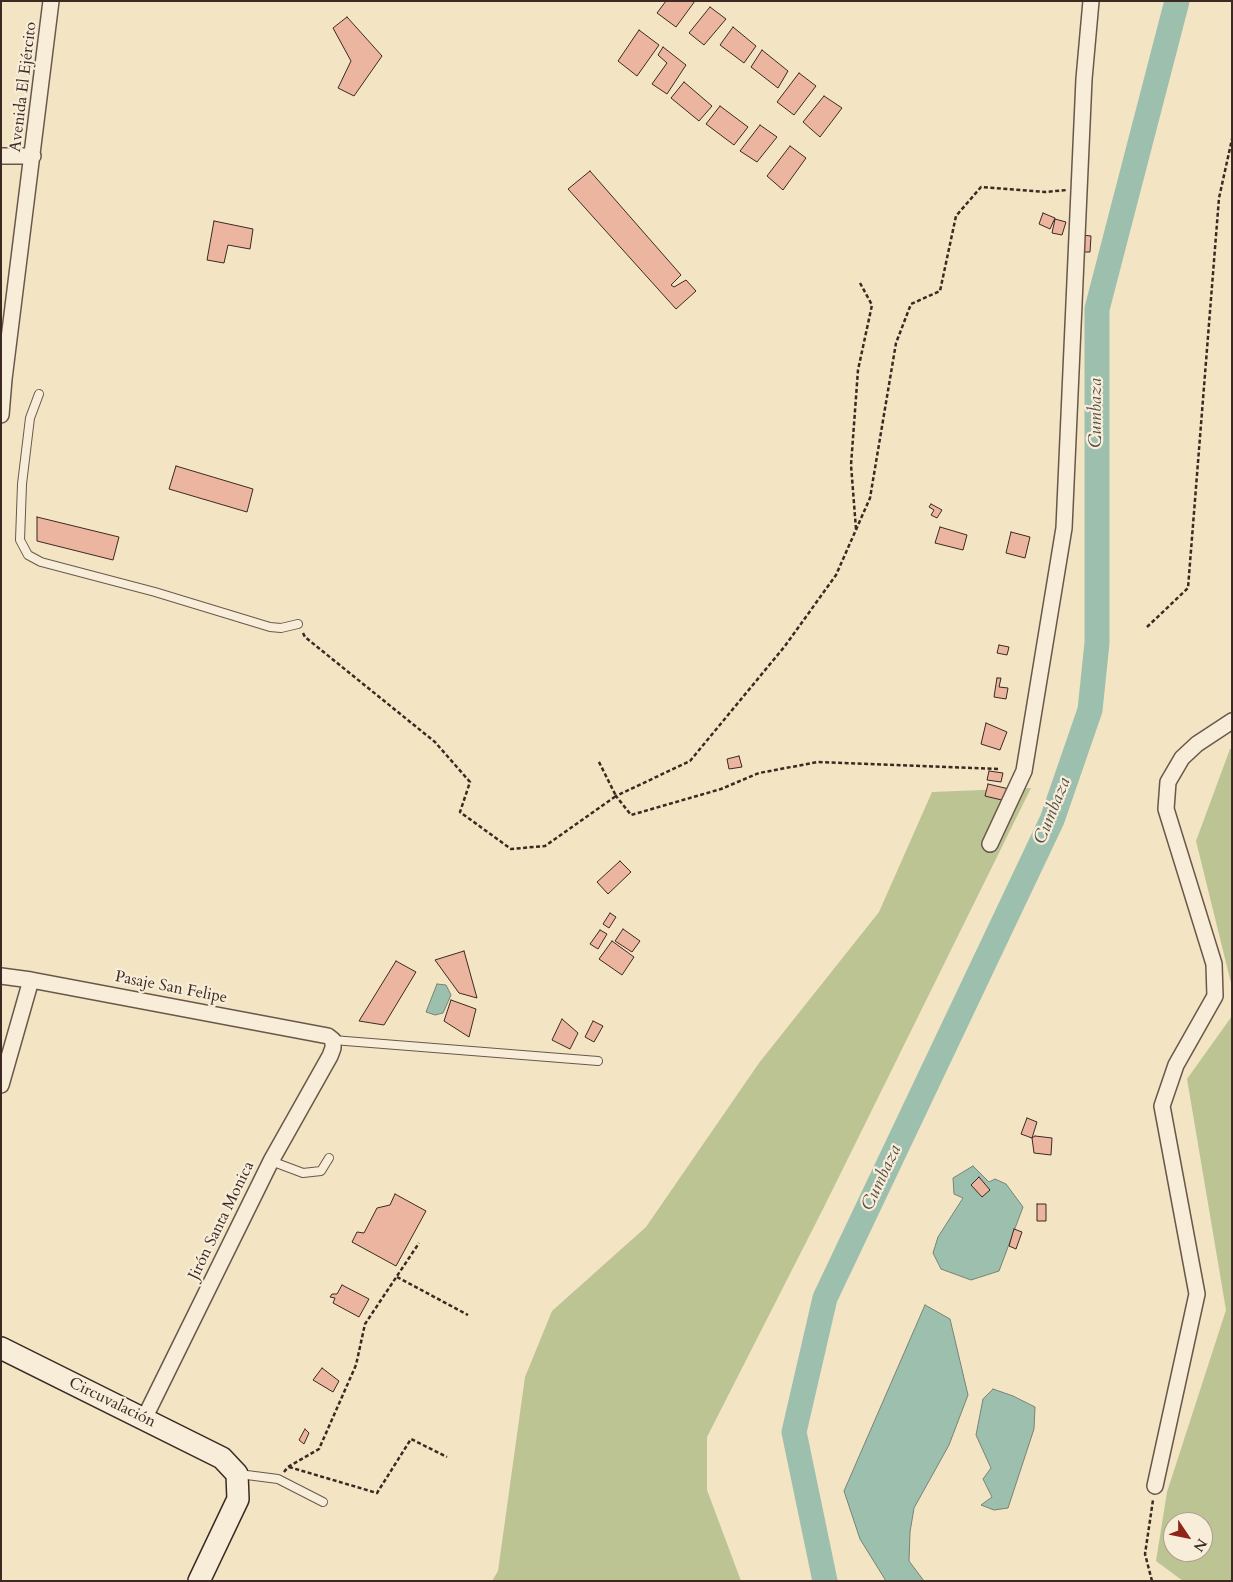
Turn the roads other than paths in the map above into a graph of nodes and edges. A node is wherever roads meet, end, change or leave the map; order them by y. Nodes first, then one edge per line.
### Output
1 (51, 1) edge
2 (1090, 1) edge
3 (1, 156) edge
4 (33, 156) junction
5 (3, 379) edge
6 (40, 394) dead end
7 (1, 415) edge
8 (298, 624) road end
9 (1232, 721) edge
10 (990, 844) dead end
11 (1, 976) edge
12 (31, 980) junction
13 (333, 1040) junction
14 (598, 1061) dead end
15 (1, 1086) edge
16 (329, 1158) dead end
17 (271, 1161) junction
18 (1, 1348) edge
19 (144, 1418) junction
20 (237, 1474) junction
21 (1155, 1486) road end
22 (323, 1502) dead end
23 (199, 1581) edge

1 - 4 street, Avenida El Ejército
2 - 10 street
3 - 4 street
4 - 5 street, Avenida El Ejército
5 - 7 street, Avenida El Ejército
6 - 8 lane
9 - 21 street
11 - 12 street, Pasaje San Felipe
12 - 13 street, Pasaje San Felipe
12 - 15 street
13 - 14 lane
13 - 17 street, Jirón Santa Monica
16 - 17 lane
17 - 19 street, Jirón Santa Monica
18 - 19 main road, Circuvalación
19 - 20 main road, Circuvalación
20 - 22 lane
20 - 23 main road

